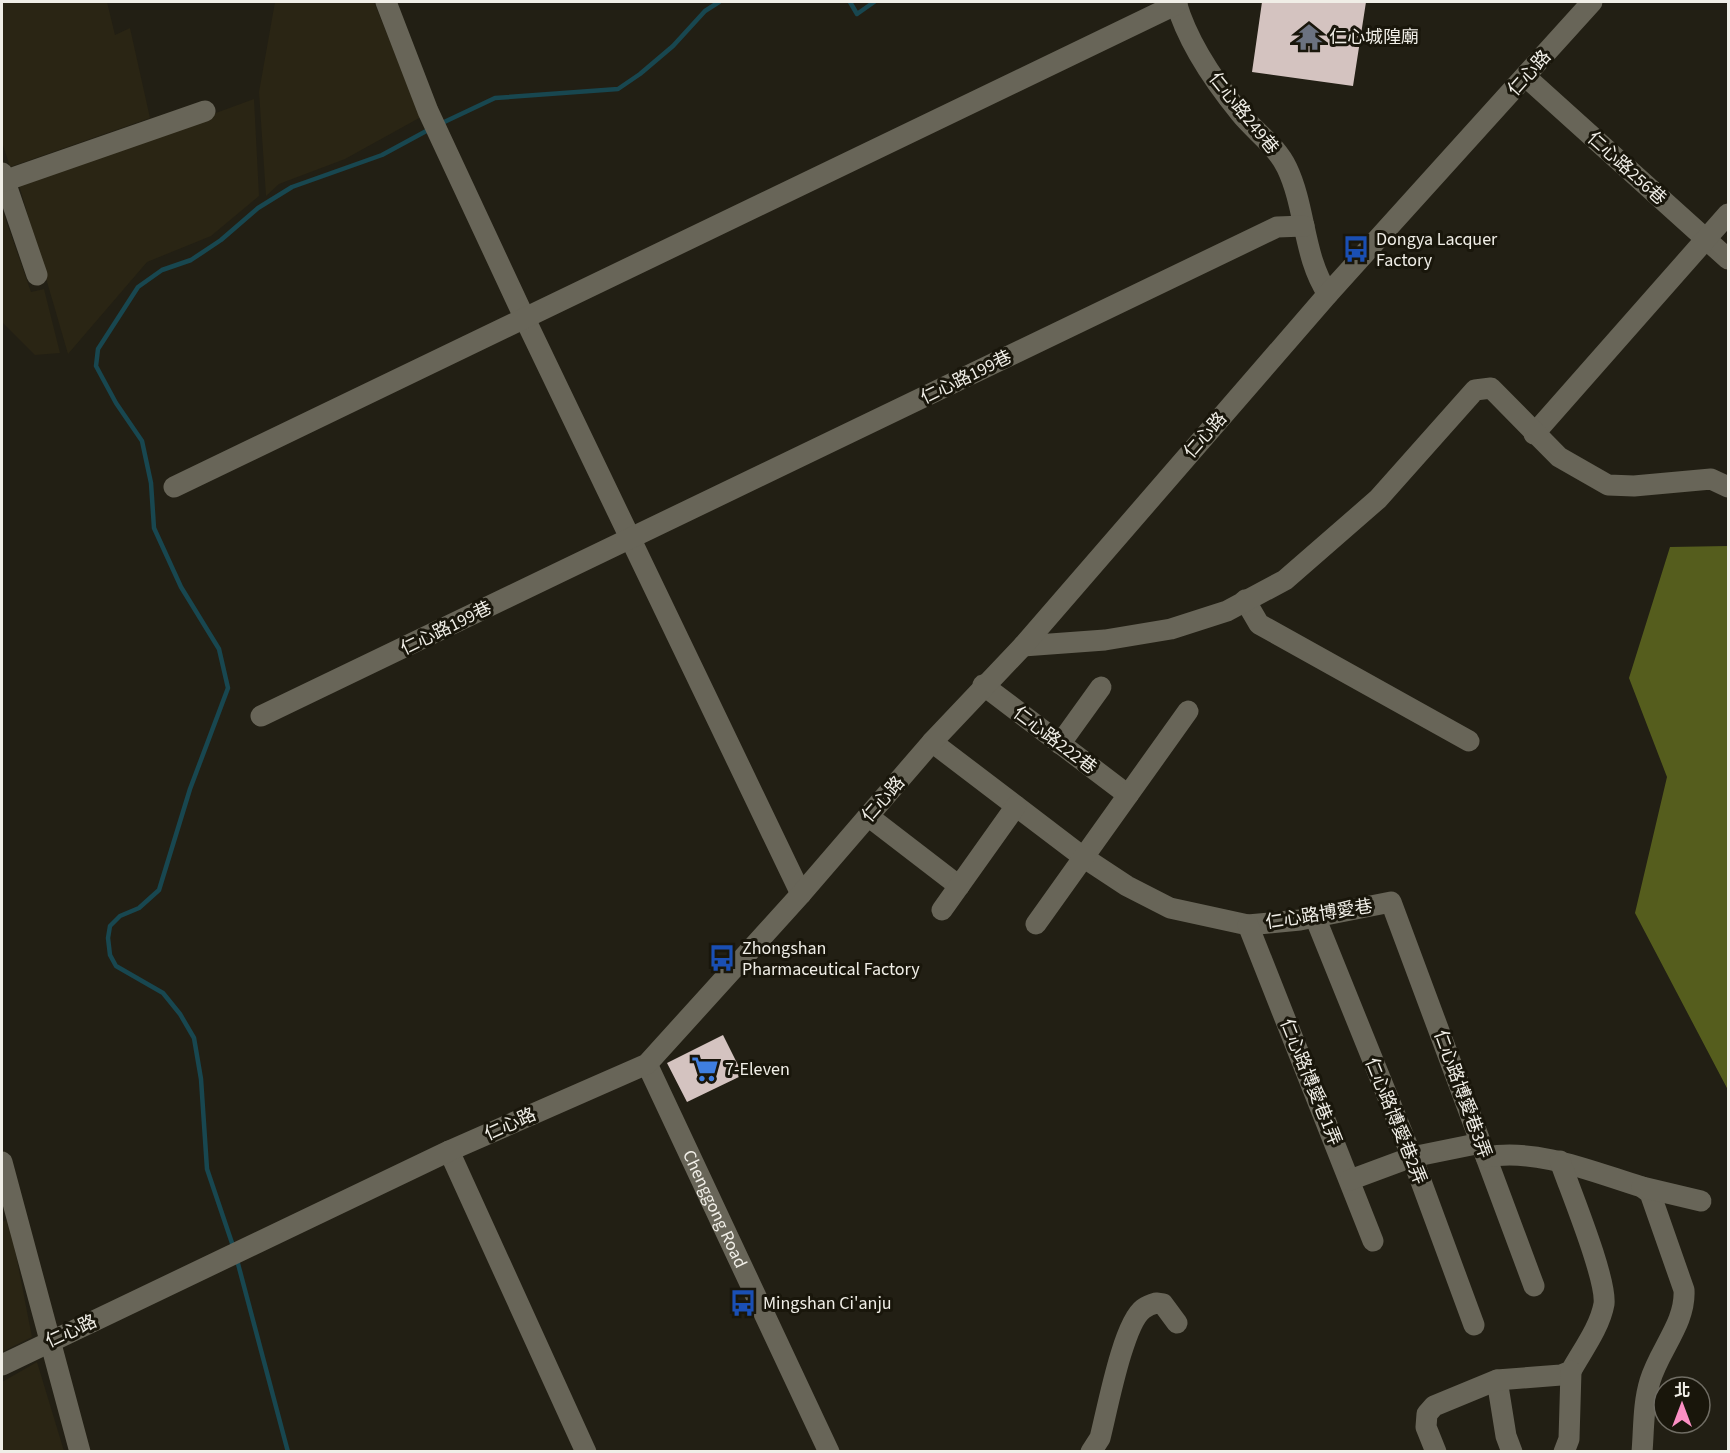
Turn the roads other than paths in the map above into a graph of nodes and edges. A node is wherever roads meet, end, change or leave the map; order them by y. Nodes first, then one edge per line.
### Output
1 (386, 2) edge
2 (1592, 2) edge
3 (1176, 3) edge
4 (1526, 78) junction
5 (205, 111) dead end
6 (3, 177) edge
7 (1728, 214) edge
8 (1304, 226) junction
9 (1706, 239) junction
10 (1728, 259) edge
11 (37, 275) dead end
12 (1328, 294) junction
13 (525, 320) junction
14 (1534, 434) junction
15 (174, 487) dead end
16 (1728, 487) edge
17 (631, 540) junction
18 (1245, 600) junction
19 (1023, 646) junction
20 (983, 685) junction
21 (1101, 687) dead end
22 (1188, 711) dead end
23 (261, 716) dead end
24 (1470, 741) dead end
25 (932, 742) junction
26 (1060, 744) junction
27 (1128, 795) junction
28 (1016, 806) junction
29 (868, 816) junction
30 (1083, 857) junction
31 (959, 886) junction
32 (801, 894) junction
33 (1391, 902) joint
34 (942, 910) dead end
35 (1315, 917) junction
36 (1036, 924) dead end
37 (1248, 925) junction
38 (646, 1064) junction
39 (1483, 1150) junction
40 (449, 1151) junction
41 (1412, 1157) junction
42 (1560, 1161) junction
43 (2, 1162) edge
44 (1350, 1180) junction
45 (1642, 1187) junction
46 (1701, 1201) dead end
47 (1373, 1241) dead end
48 (1534, 1286) dead end
49 (1177, 1323) dead end
50 (1474, 1325) dead end
51 (50, 1340) junction
52 (2, 1365) edge
53 (1571, 1371) junction
54 (1497, 1380) junction
55 (80, 1452) edge
56 (586, 1452) edge
57 (829, 1452) edge
58 (1091, 1452) edge
59 (1436, 1452) edge
60 (1512, 1452) edge
61 (1564, 1452) edge
62 (1642, 1452) edge

1 - 13 street
2 - 4 street, 仁心路
3 - 8 street, 仁心路249巷
3 - 13 street
4 - 9 street, 仁心路256巷
4 - 12 street, 仁心路
5 - 6 street
6 - 11 street
7 - 9 street
8 - 12 street, 仁心路249巷
8 - 17 street, 仁心路199巷
9 - 10 street, 仁心路256巷
9 - 14 street
12 - 19 street, 仁心路
13 - 15 street
13 - 17 street
14 - 16 street
14 - 18 street
17 - 23 street, 仁心路199巷
17 - 32 street
18 - 19 street
18 - 24 street
19 - 20 street, 仁心路
20 - 25 street, 仁心路
20 - 26 street, 仁心路222巷
21 - 26 street
22 - 27 street
25 - 28 street, 仁心路博愛巷
25 - 29 street, 仁心路
26 - 27 street, 仁心路222巷
27 - 30 street
28 - 30 street, 仁心路博愛巷
28 - 31 street
29 - 31 street
29 - 32 street, 仁心路
30 - 36 street
30 - 37 street, 仁心路博愛巷
31 - 34 street
32 - 38 street, 仁心路
33 - 35 street, 仁心路博愛巷
33 - 39 street, 仁心路博愛巷3弄
35 - 37 street, 仁心路博愛巷
35 - 41 street, 仁心路博愛巷2弄
37 - 44 street, 仁心路博愛巷1弄
38 - 40 street, 仁心路
38 - 57 street, Chenggong Road
39 - 41 street
39 - 42 street
39 - 48 street, 仁心路博愛巷3弄
40 - 51 street, 仁心路
40 - 56 street
41 - 44 street
41 - 50 street, 仁心路博愛巷2弄
42 - 45 street
42 - 53 street
43 - 51 street
44 - 47 street, 仁心路博愛巷1弄
45 - 46 street
45 - 62 street
49 - 58 street
51 - 52 street, 仁心路
51 - 55 street
53 - 54 street
53 - 61 street
54 - 59 street
54 - 60 street

